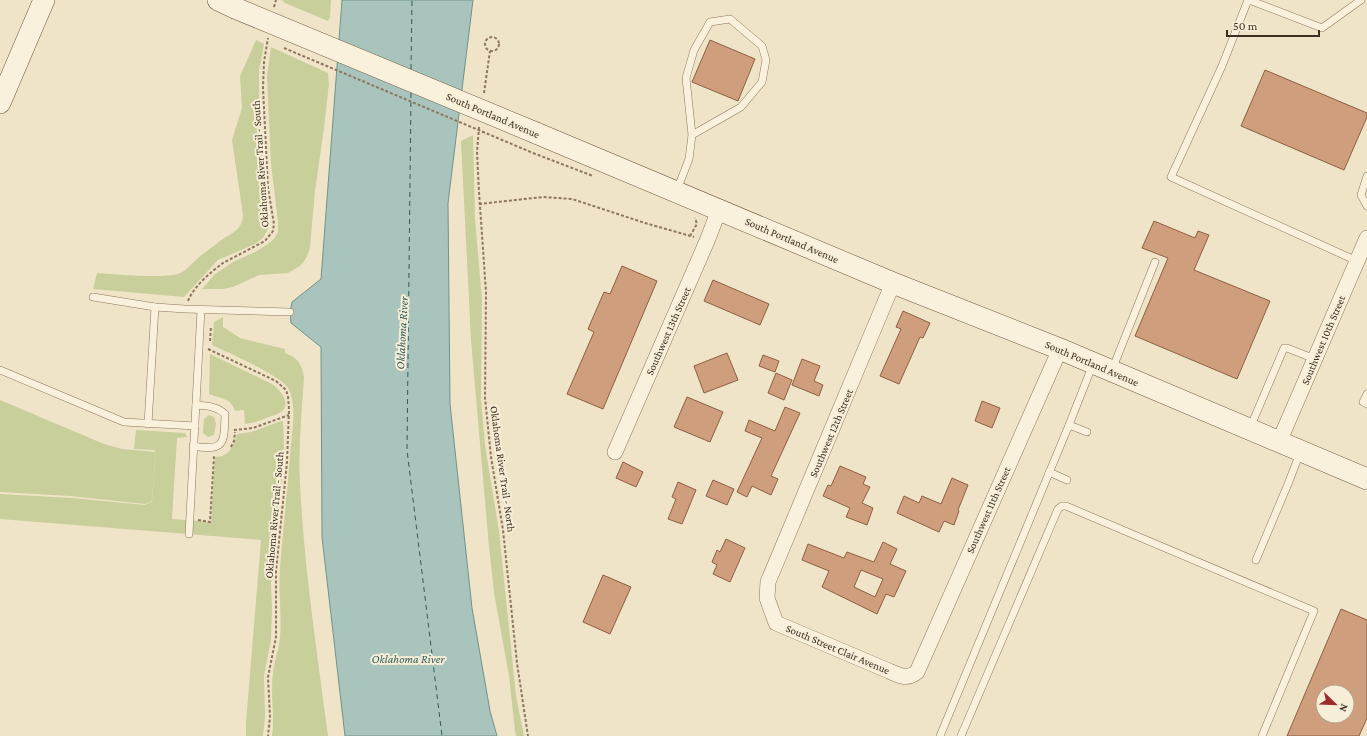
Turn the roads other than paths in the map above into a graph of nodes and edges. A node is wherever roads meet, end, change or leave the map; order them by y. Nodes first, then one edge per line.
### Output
1 (44, 0) edge
2 (1249, 0) edge
3 (1361, 0) edge
4 (226, 4) edge
5 (0, 103) edge
6 (692, 135) junction
7 (1367, 176) edge
8 (676, 192) junction
9 (1367, 206) edge
10 (719, 210) junction
11 (1367, 238) edge
12 (1357, 261) junction
13 (1155, 262) dead end
14 (893, 283) junction
15 (93, 297) dead end
16 (155, 307) junction
17 (201, 310) junction
18 (290, 312) dead end
19 (1060, 349) junction
20 (1315, 359) junction
21 (1102, 367) junction
22 (0, 370) edge
23 (1367, 394) edge
24 (1367, 404) edge
25 (196, 405) junction
26 (148, 424) junction
27 (1069, 425) junction
28 (195, 426) junction
29 (1250, 429) junction
30 (1087, 432) dead end
31 (1279, 442) junction
32 (193, 446) junction
33 (1300, 450) junction
34 (615, 452) dead end
35 (1049, 472) junction
36 (1367, 479) edge
37 (1067, 480) dead end
38 (189, 534) dead end
39 (1256, 560) dead end
40 (768, 582) joint
41 (917, 672) joint
42 (940, 736) edge
43 (961, 736) edge
44 (1262, 736) edge

1 - 5 main road
2 - 3 lane
2 - 12 lane
4 - 8 main road, South Portland Avenue, bridge
6 - 6 lane
6 - 8 lane
7 - 9 lane
8 - 10 main road, South Portland Avenue
10 - 14 main road, South Portland Avenue
10 - 34 street, Southwest 13th Street
11 - 12 street, Southwest 10th Street
12 - 20 street, Southwest 10th Street
13 - 21 lane
14 - 19 main road, South Portland Avenue
14 - 40 street, Southwest 12th Street
15 - 16 lane
16 - 17 lane
16 - 26 lane
17 - 18 lane
17 - 25 lane
19 - 21 main road, South Portland Avenue
19 - 41 street, Southwest 11th Street
20 - 29 lane
20 - 31 street, Southwest 10th Street
21 - 27 lane
21 - 29 main road, South Portland Avenue
22 - 26 lane
23 - 24 lane
25 - 28 lane
25 - 32 lane
26 - 28 lane
27 - 30 lane
27 - 35 lane
28 - 32 lane
29 - 31 main road, South Portland Avenue
31 - 33 main road, South Portland Avenue
32 - 38 lane
33 - 36 main road, South Portland Avenue
33 - 39 lane
35 - 37 lane
35 - 42 lane
40 - 41 street, South Street Clair Avenue
43 - 44 lane

